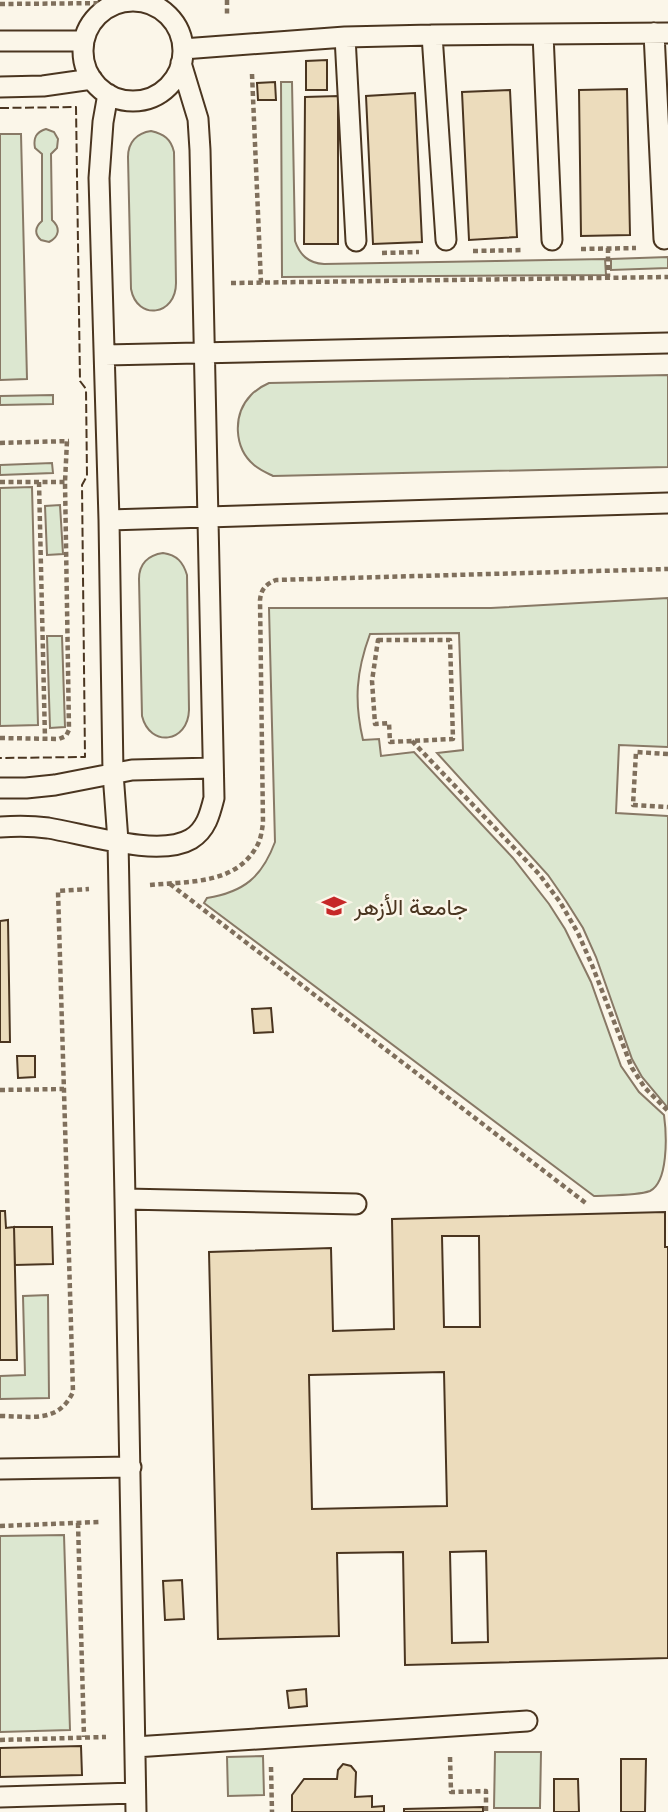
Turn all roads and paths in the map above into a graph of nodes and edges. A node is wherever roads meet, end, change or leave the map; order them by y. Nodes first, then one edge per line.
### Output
1 (56, 2) edge
2 (116, 2) edge
3 (0, 4) edge
4 (661, 33) edge
5 (543, 34) junction
6 (432, 35) junction
7 (345, 37) junction
8 (0, 41) edge
9 (84, 41) junction
10 (251, 44) junction
11 (182, 56) junction
12 (92, 79) junction
13 (0, 87) edge
14 (108, 94) junction
15 (664, 239) dead end
16 (446, 240) dead end
17 (552, 240) dead end
18 (356, 241) joint
19 (608, 248) junction
20 (641, 248) dead end
21 (580, 249) dead end
22 (526, 250) dead end
23 (472, 251) dead end
24 (419, 252) dead end
25 (608, 277) junction
26 (668, 277) edge
27 (261, 283) junction
28 (203, 284) junction
29 (668, 343) edge
30 (204, 353) junction
31 (105, 355) junction
32 (107, 440) junction
33 (67, 441) junction
34 (0, 443) edge
35 (0, 482) edge
36 (39, 482) junction
37 (65, 482) junction
38 (668, 503) edge
39 (208, 517) junction
40 (110, 520) junction
41 (668, 569) edge
42 (0, 738) edge
43 (45, 739) junction
44 (412, 741) junction
45 (668, 754) edge
46 (213, 768) junction
47 (113, 773) junction
48 (0, 788) edge
49 (668, 807) edge
50 (0, 827) edge
51 (118, 841) junction
52 (170, 883) junction
53 (118, 887) junction
54 (64, 1089) junction
55 (0, 1090) edge
56 (668, 1111) edge
57 (125, 1199) junction
58 (587, 1204) dead end
59 (356, 1205) dead end
60 (0, 1416) edge
61 (131, 1467) junction
62 (0, 1469) edge
63 (131, 1521) junction
64 (78, 1523) junction
65 (0, 1526) edge
66 (527, 1721) dead end
67 (449, 1727) junction
68 (84, 1737) junction
69 (270, 1738) junction
70 (0, 1740) edge
71 (135, 1741) junction
72 (0, 1797) edge
73 (135, 1803) edge
74 (272, 1812) edge
75 (486, 1812) edge

1 - 2 path
1 - 3 path
2 - 9 lane
2 - 11 lane
4 - 5 lane
4 - 15 lane
5 - 6 lane
5 - 17 lane
6 - 7 lane
6 - 16 lane
7 - 10 lane
7 - 18 lane
8 - 9 lane
9 - 12 lane
10 - 11 lane
10 - 27 path
11 - 14 lane
11 - 28 lane
12 - 13 lane
12 - 14 lane
14 - 31 lane
18 - 24 path
19 - 20 path
19 - 21 path
19 - 25 path
22 - 23 path
25 - 26 path
25 - 27 path
27 - 28 path
28 - 30 lane
29 - 30 lane
30 - 31 lane
30 - 39 lane
31 - 32 lane
32 - 33 path
32 - 40 lane
33 - 34 path
33 - 37 path
35 - 36 path
36 - 37 path
36 - 43 path
37 - 43 path
38 - 39 lane
39 - 40 lane
39 - 46 lane
40 - 47 lane
41 - 52 path
42 - 43 path
44 - 44 path
44 - 56 path
45 - 49 path
46 - 47 lane
46 - 51 lane
47 - 48 lane
47 - 51 lane
50 - 51 lane
51 - 53 lane
52 - 53 path
52 - 58 path
53 - 54 path
53 - 57 lane
54 - 55 path
54 - 60 path
57 - 59 lane
57 - 61 lane
61 - 62 lane
61 - 63 lane
63 - 64 path
63 - 71 lane
64 - 65 path
64 - 68 path
66 - 67 lane
67 - 69 lane
67 - 75 path
68 - 70 path
68 - 71 path
69 - 71 lane
69 - 74 path
71 - 73 lane
72 - 73 lane

